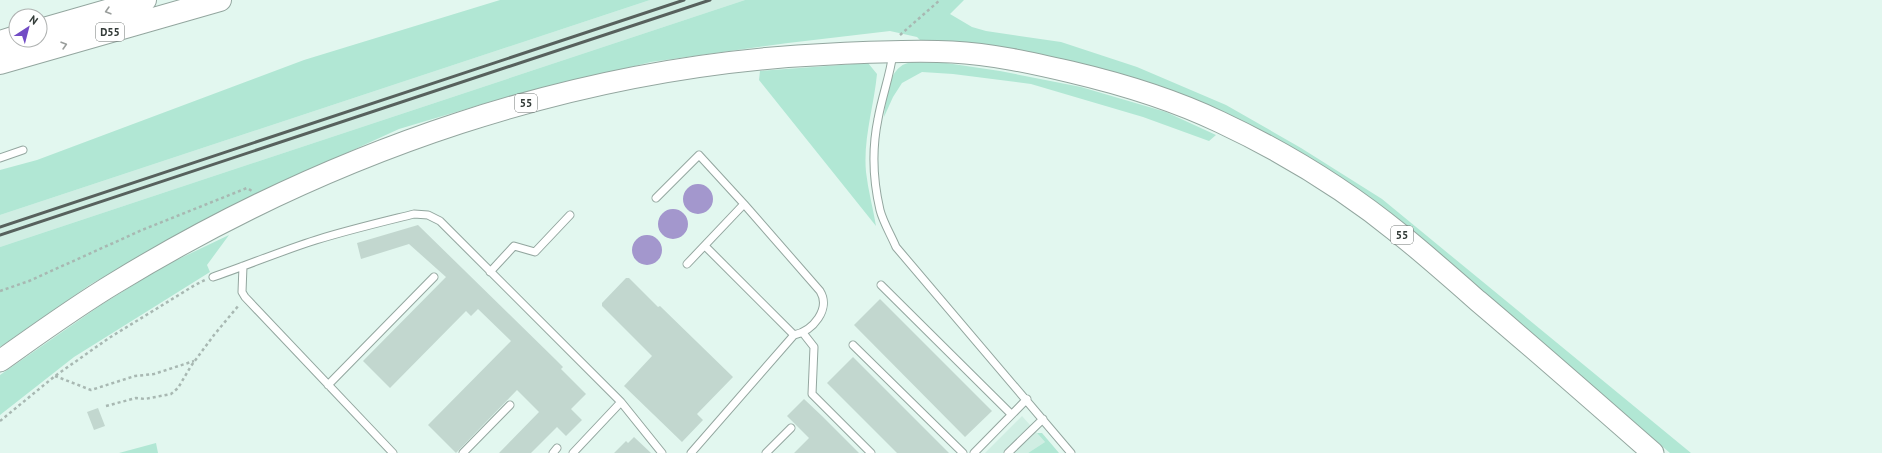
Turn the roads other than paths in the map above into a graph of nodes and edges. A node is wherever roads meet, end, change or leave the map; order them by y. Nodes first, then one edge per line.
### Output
1 (145, 0) edge
2 (220, 0) edge
3 (48, 28) edge
4 (893, 51) junction
5 (0, 63) edge
6 (23, 150) dead end
7 (0, 158) edge
8 (656, 198) dead end
9 (744, 204) junction
10 (570, 215) dead end
11 (705, 246) junction
12 (687, 264) dead end
13 (243, 266) junction
14 (490, 272) junction
15 (213, 277) road end
16 (434, 277) dead end
17 (881, 285) dead end
18 (803, 333) junction
19 (794, 335) junction
20 (853, 346) dead end
21 (0, 361) edge
22 (328, 385) junction
23 (1027, 400) junction
24 (621, 402) junction
25 (510, 405) dead end
26 (1011, 414) junction
27 (1043, 419) junction
28 (791, 428) dead end
29 (392, 453) edge
30 (463, 453) edge
31 (573, 453) edge
32 (662, 453) edge
33 (691, 453) edge
34 (766, 453) edge
35 (871, 453) edge
36 (963, 453) edge
37 (974, 453) edge
38 (1008, 453) edge
39 (1071, 453) edge
40 (1653, 453) edge

1 -> 3 highway, D55
5 -> 2 highway, D55
4 - 21 main road, 55
4 - 23 lane
4 - 40 main road, 55
6 - 7 lane
8 - 9 lane
9 - 11 lane
9 - 18 lane
10 - 14 lane
11 - 12 lane
11 - 19 lane
13 - 14 lane
13 - 15 lane
13 - 22 lane
14 - 24 lane
16 - 22 lane
17 - 26 lane
18 - 19 lane
18 - 35 lane
19 - 33 lane
20 - 36 lane
22 - 29 lane
23 - 26 lane
23 - 27 lane
24 - 31 lane
24 - 32 lane
25 - 30 lane
26 - 37 lane
27 - 38 lane
27 - 39 lane
28 - 34 lane

